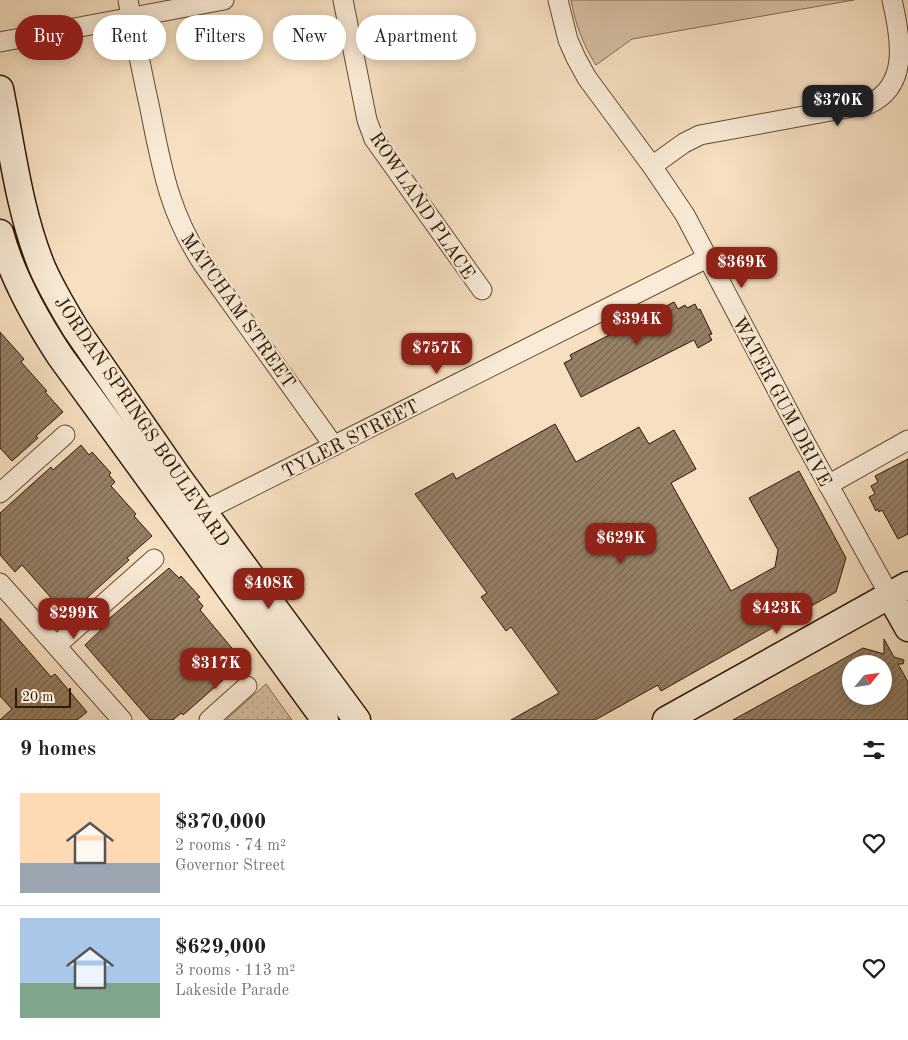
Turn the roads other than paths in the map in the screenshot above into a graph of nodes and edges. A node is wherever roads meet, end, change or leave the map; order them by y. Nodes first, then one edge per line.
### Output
1 (224, 0) edge
2 (344, 0) edge
3 (558, 0) edge
4 (892, 0) edge
5 (130, 9) edge
6 (0, 42) edge
7 (0, 88) edge
8 (652, 166) junction
9 (29, 228) junction
10 (0, 236) edge
11 (707, 258) junction
12 (482, 290) dead end
13 (65, 435) dead end
14 (908, 440) edge
15 (334, 446) junction
16 (828, 485) junction
17 (0, 493) edge
18 (192, 517) junction
19 (154, 559) dead end
20 (0, 583) edge
21 (899, 590) edge
22 (908, 628) edge
23 (56, 646) junction
24 (247, 686) dead end
25 (122, 720) edge
26 (208, 720) edge
27 (325, 720) edge
28 (356, 720) edge
29 (666, 720) edge

1 - 5 street
2 - 12 street, ROWLAND PLACE
3 - 8 street, WATER GUM DRIVE
4 - 8 street
5 - 6 street
5 - 15 street, MATCHAM STREET
7 - 9 street, JORDAN SPRINGS BOULEVARD
8 - 11 street, WATER GUM DRIVE
9 - 10 street
9 - 18 street, JORDAN SPRINGS BOULEVARD
10 - 18 street, JORDAN SPRINGS BOULEVARD
11 - 15 street, TYLER STREET
11 - 16 street, WATER GUM DRIVE
13 - 17 street
14 - 16 street
15 - 18 street, TYLER STREET
16 - 21 street, WATER GUM DRIVE
18 - 27 street, JORDAN SPRINGS BOULEVARD
18 - 28 street, JORDAN SPRINGS BOULEVARD
19 - 23 street
20 - 23 street
21 - 22 street
21 - 29 street
23 - 25 street
24 - 26 street

